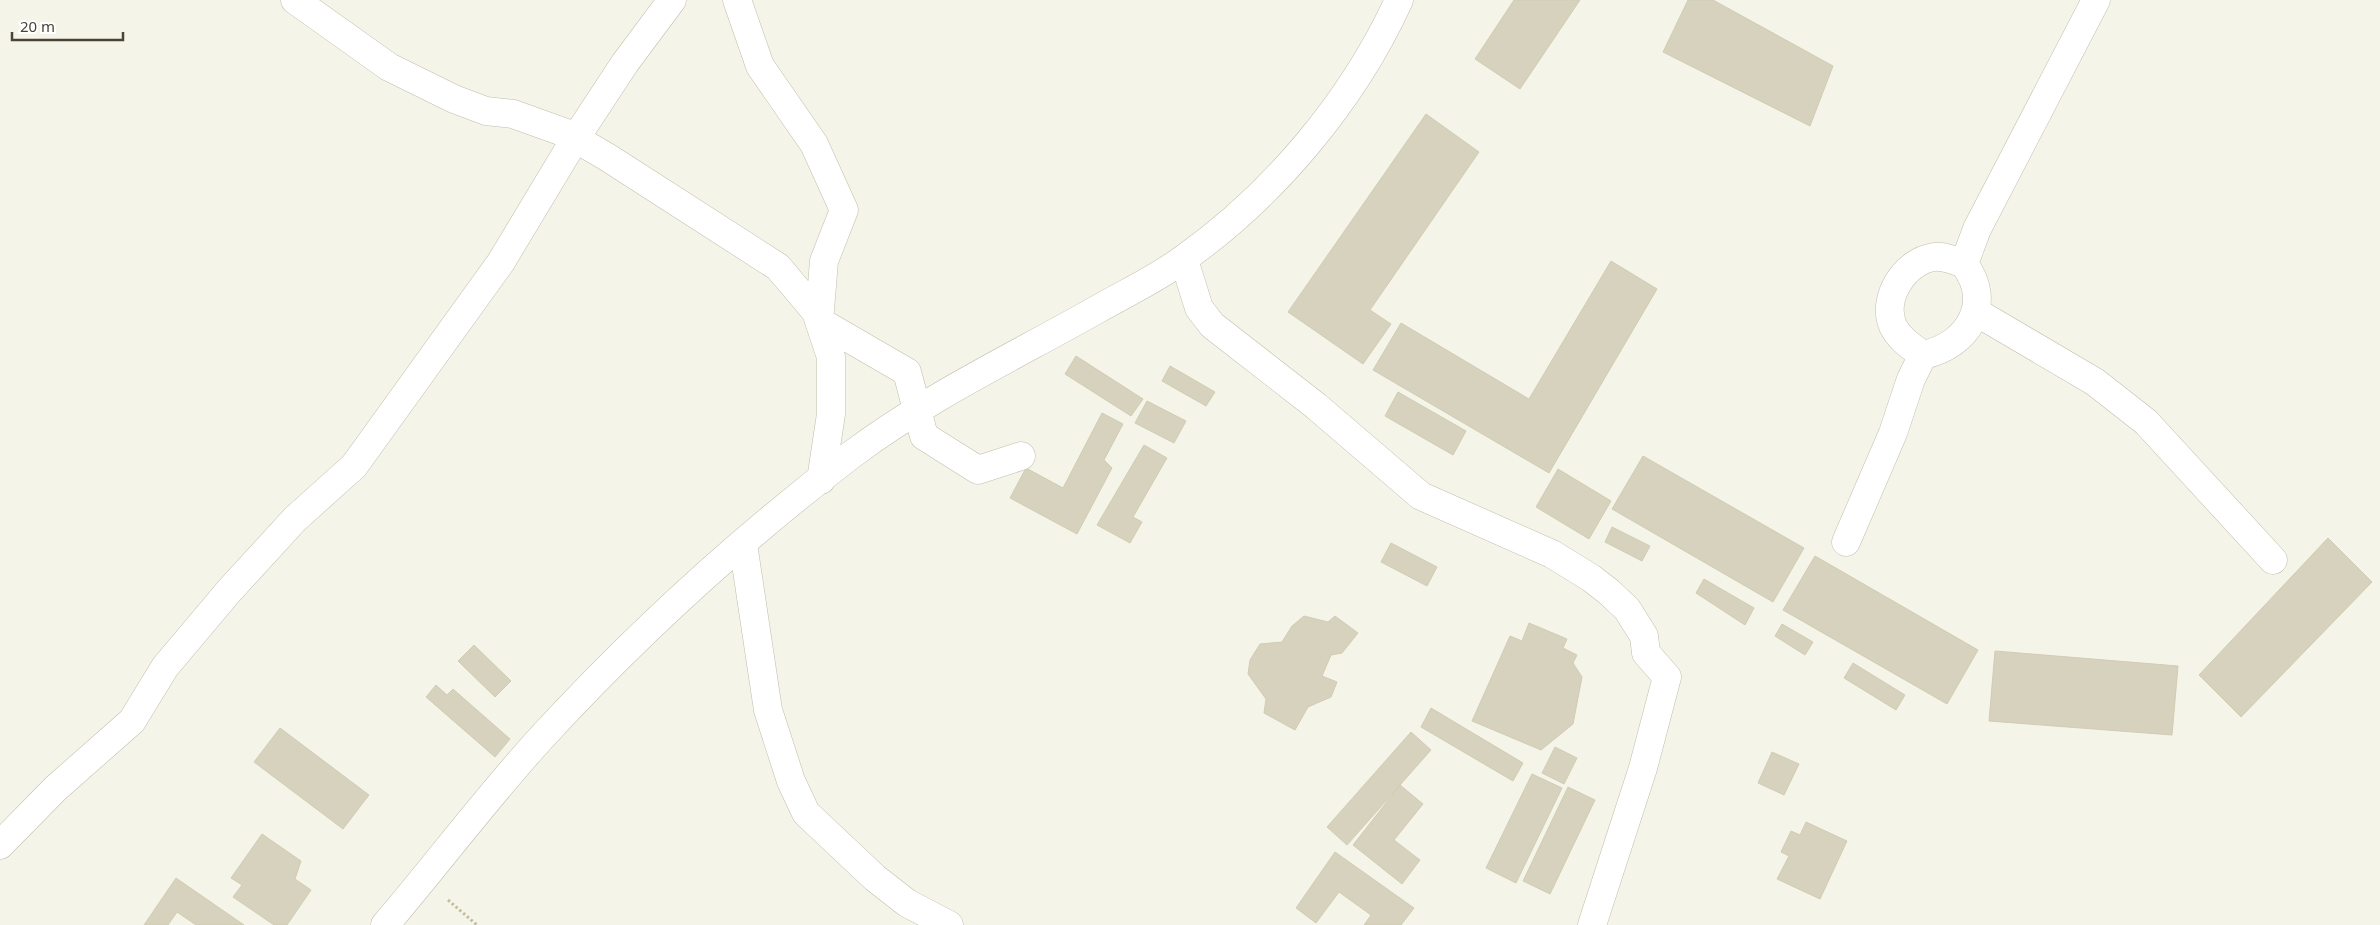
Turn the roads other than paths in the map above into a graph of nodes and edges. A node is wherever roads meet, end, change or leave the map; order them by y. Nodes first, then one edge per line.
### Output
1 (295, 0) edge
2 (672, 0) edge
3 (737, 0) edge
4 (1399, 0) edge
5 (2096, 0) edge
6 (576, 139) junction
7 (1184, 260) junction
8 (1964, 264) junction
9 (1976, 312) junction
10 (819, 321) junction
11 (1923, 355) junction
12 (918, 412) junction
13 (1021, 456) dead end
14 (821, 480) junction
15 (1846, 542) dead end
16 (743, 544) junction
17 (2273, 560) dead end
18 (0, 845) edge
19 (385, 925) edge
20 (949, 925) edge
21 (1592, 925) edge

1 - 6 street
2 - 6 street
3 - 10 street
4 - 7 street
5 - 8 street
6 - 10 street
6 - 18 street
7 - 12 street
7 - 21 street
8 - 9 street
8 - 11 street
9 - 11 street
9 - 17 street
10 - 12 street
10 - 14 street
11 - 15 street
12 - 13 street
12 - 14 street
14 - 16 street
16 - 19 street
16 - 20 street

